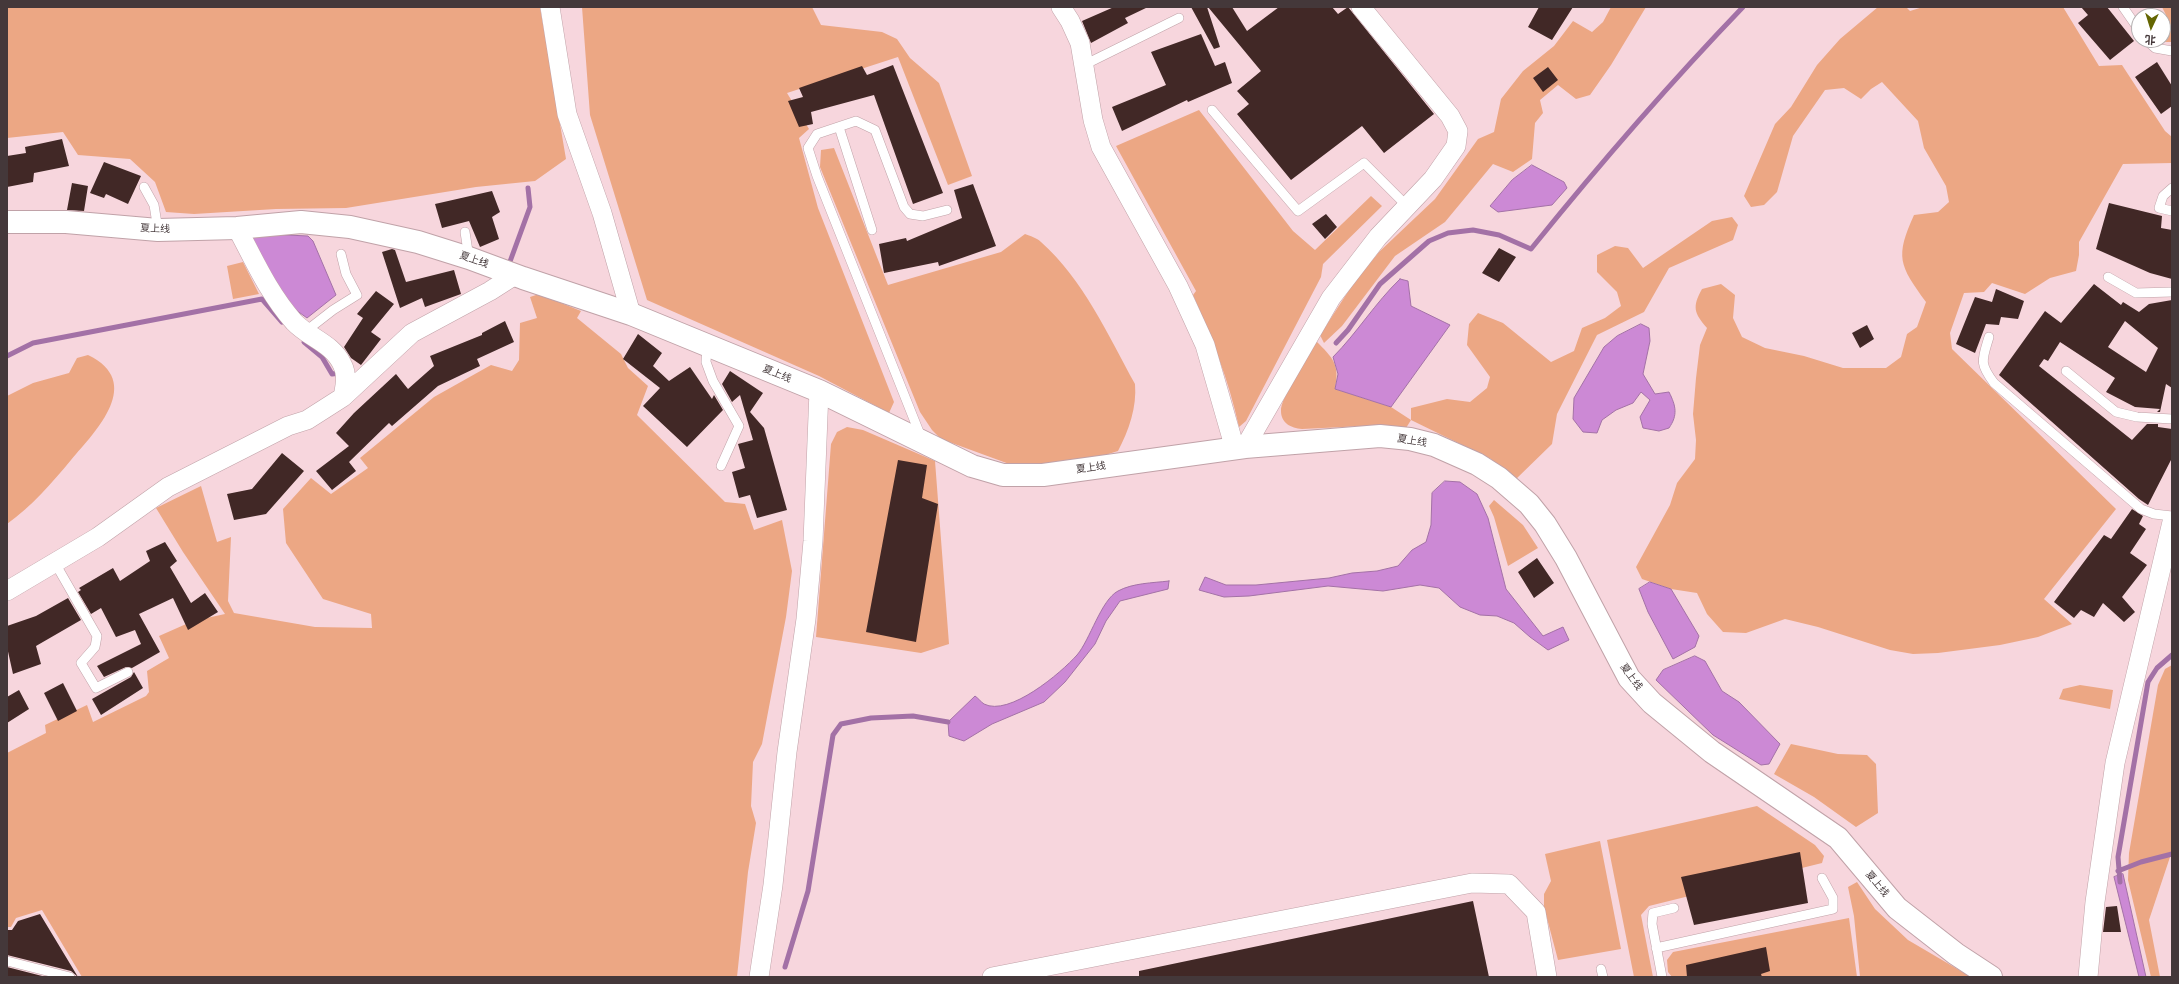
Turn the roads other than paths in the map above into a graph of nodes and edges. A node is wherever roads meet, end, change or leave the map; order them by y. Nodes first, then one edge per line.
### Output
1 (550, 7) edge
2 (1060, 7) edge
3 (1361, 7) edge
4 (2123, 7) edge
5 (1179, 18) dead end
6 (2131, 18) edge
7 (2155, 48) edge
8 (2172, 51) edge
9 (1084, 65) junction
10 (1212, 110) dead end
11 (839, 126) junction
12 (144, 187) dead end
13 (2172, 188) edge
14 (1407, 206) junction
15 (947, 210) dead end
16 (2172, 211) edge
17 (7, 222) edge
18 (237, 228) junction
19 (158, 230) junction
20 (872, 230) dead end
21 (465, 232) dead end
22 (341, 254) dead end
23 (469, 258) junction
24 (515, 275) junction
25 (2108, 277) dead end
26 (2172, 292) edge
27 (631, 314) junction
28 (306, 331) junction
29 (1989, 337) dead end
30 (708, 345) junction
31 (2066, 371) dead end
32 (819, 391) junction
33 (343, 397) junction
34 (2172, 419) edge
35 (923, 442) junction
36 (1240, 448) junction
37 (721, 466) dead end
38 (2172, 516) edge
39 (2172, 522) edge
40 (55, 563) junction
41 (7, 591) edge
42 (128, 672) dead end
43 (1822, 878) dead end
44 (1674, 908) dead end
45 (1656, 948) junction
46 (7, 961) edge
47 (70, 977) edge
48 (759, 977) edge
49 (992, 977) edge
50 (1547, 977) edge
51 (1662, 977) edge
52 (1991, 977) edge
53 (2088, 977) edge

1 - 27 street
2 - 9 street
3 - 14 street
4 - 6 lane
5 - 9 lane
7 - 8 lane
9 - 36 street
10 - 14 lane
11 - 15 lane
11 - 20 lane
11 - 35 lane
12 - 19 lane
13 - 16 lane
14 - 36 street
17 - 19 street, 夏上线
18 - 19 street, 夏上线
18 - 23 street, 夏上线
18 - 28 street
21 - 23 lane
22 - 28 lane
23 - 24 street, 夏上线
24 - 27 street, 夏上线
24 - 33 street
25 - 26 lane
27 - 30 street, 夏上线
28 - 33 street
29 - 38 lane
30 - 32 street, 夏上线
30 - 37 lane
31 - 34 lane
32 - 35 street, 夏上线
32 - 48 street
33 - 40 street
35 - 36 street, 夏上线
36 - 52 street, 夏上线
39 - 53 street
40 - 41 street
40 - 42 lane
43 - 45 lane
44 - 45 lane
45 - 51 lane
46 - 47 lane
49 - 50 street

